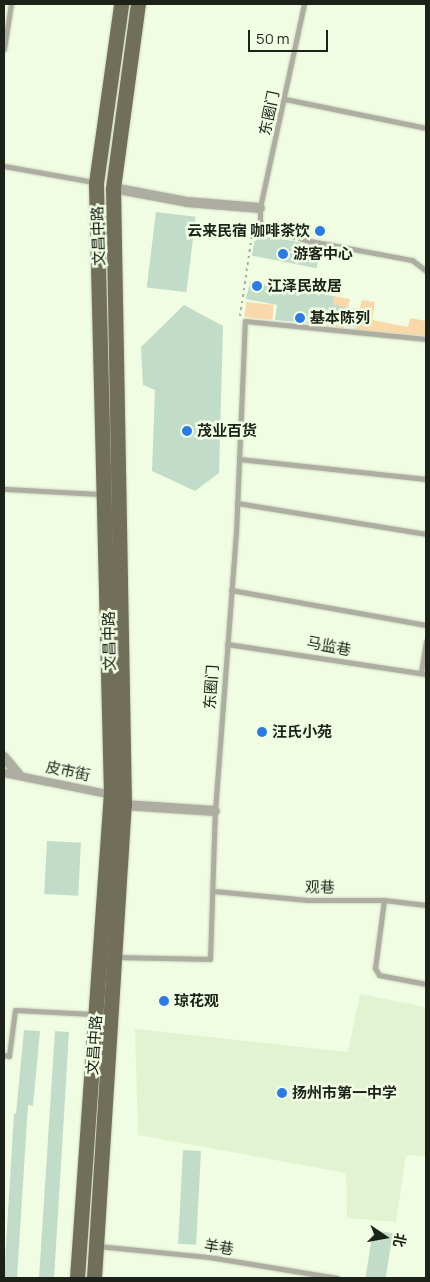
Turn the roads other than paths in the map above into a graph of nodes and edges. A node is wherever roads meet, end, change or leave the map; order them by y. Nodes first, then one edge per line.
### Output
1 (11, 4) edge
2 (121, 4) edge
3 (138, 4) edge
4 (304, 4) edge
5 (6, 36) edge
6 (4, 49) edge
7 (286, 99) junction
8 (426, 128) edge
9 (4, 166) edge
10 (96, 183) junction
11 (113, 188) junction
12 (260, 208) junction
13 (426, 271) edge
14 (426, 339) edge
15 (239, 459) junction
16 (426, 479) edge
17 (4, 489) edge
18 (106, 494) junction
19 (237, 503) junction
20 (426, 534) edge
21 (232, 590) junction
22 (426, 625) edge
23 (426, 641) edge
24 (227, 644) junction
25 (424, 673) edge
26 (4, 758) edge
27 (4, 773) edge
28 (19, 775) junction
29 (111, 794) junction
30 (124, 805) junction
31 (215, 811) junction
32 (214, 891) junction
33 (384, 900) junction
34 (426, 906) edge
35 (114, 957) junction
36 (426, 984) edge
37 (97, 1015) junction
38 (4, 1055) edge
39 (96, 1246) junction
40 (77, 1278) edge
41 (94, 1278) edge
42 (337, 1278) edge

1 - 5 lane
2 - 10 main road, 文昌中路
3 - 11 main road, 文昌中路
4 - 7 lane, 东圈门
5 - 6 lane
7 - 8 lane
7 - 12 lane, 东圈门
9 - 10 lane
10 - 18 main road, 文昌中路
11 - 12 street
11 - 30 main road, 文昌中路
12 - 13 lane, 东圈门
14 - 15 lane, 东圈门
15 - 16 lane
15 - 19 lane, 东圈门
17 - 18 lane
18 - 29 main road, 文昌中路
19 - 20 lane
19 - 21 lane, 东圈门
21 - 22 lane
21 - 24 lane, 东圈门
23 - 25 lane
24 - 25 lane, 马监巷
24 - 31 lane, 东圈门
26 - 28 street
27 - 28 street, 皮市街
28 - 29 street, 皮市街
29 - 30 street, 皮市街
29 - 37 main road, 文昌中路
30 - 31 street
30 - 35 main road, 文昌中路
31 - 32 lane, 东圈门
32 - 33 lane, 观巷
32 - 35 lane, 东圈门
33 - 34 lane, 观巷
33 - 36 lane
35 - 39 main road, 文昌中路
37 - 38 lane
37 - 40 main road, 文昌中路
39 - 41 main road, 文昌中路
39 - 42 lane, 羊巷

